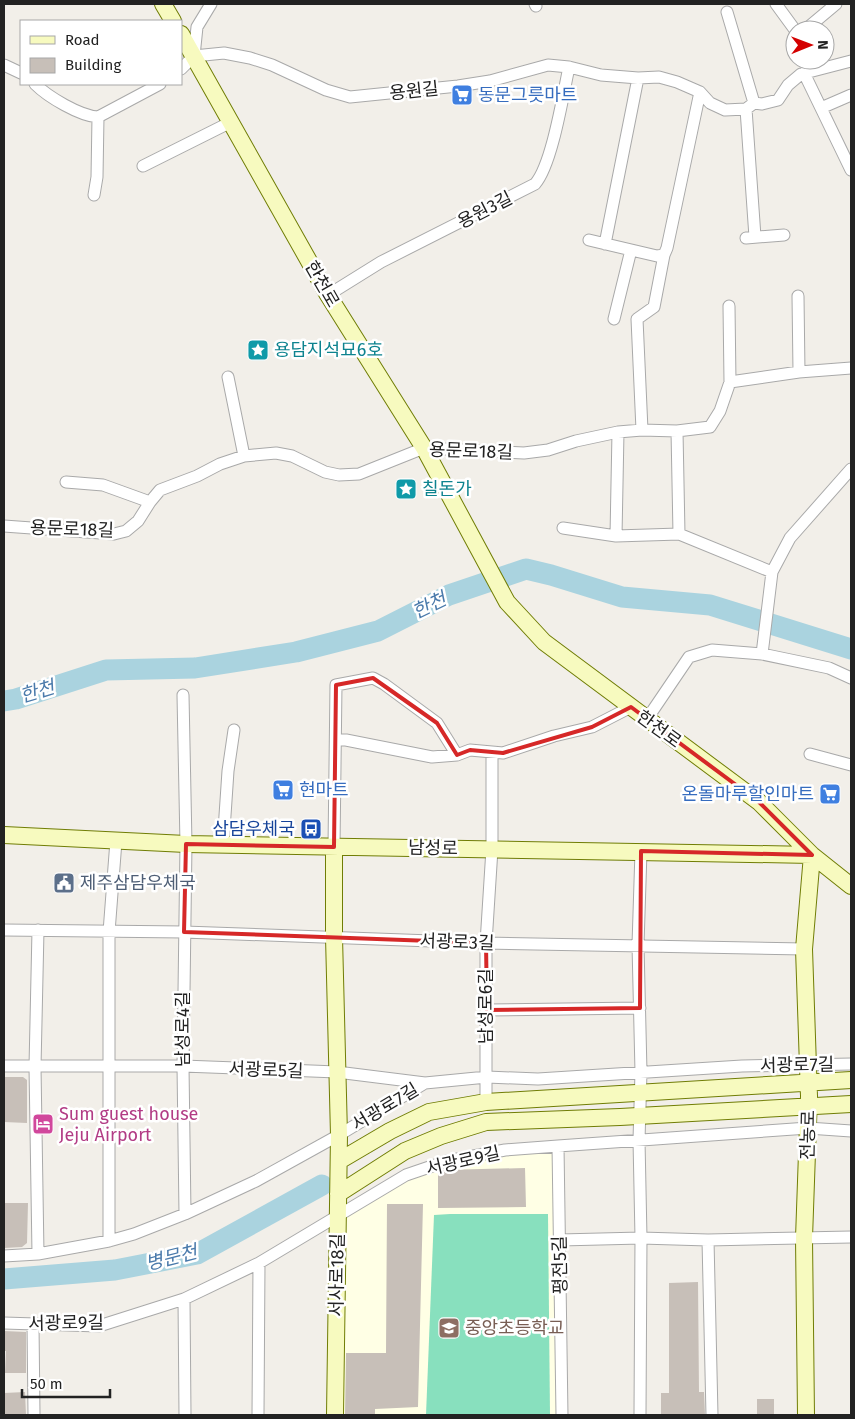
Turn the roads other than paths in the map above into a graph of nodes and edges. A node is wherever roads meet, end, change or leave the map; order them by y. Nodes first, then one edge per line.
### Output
1 (163, 4) edge
2 (211, 4) edge
3 (776, 4) edge
4 (836, 4) edge
5 (727, 12) dead end
6 (173, 20) edge
7 (788, 20) edge
8 (817, 20) edge
9 (182, 36) edge
10 (194, 56) junction
11 (851, 61) edge
12 (835, 63) edge
13 (4, 65) edge
14 (569, 67) junction
15 (182, 68) edge
16 (811, 70) edge
17 (20, 73) edge
18 (804, 73) junction
19 (638, 78) junction
20 (36, 85) edge
21 (158, 85) edge
22 (700, 92) junction
23 (851, 95) edge
24 (750, 106) junction
25 (821, 108) junction
26 (98, 117) junction
27 (231, 122) junction
28 (143, 166) dead end
29 (851, 170) edge
30 (94, 195) dead end
31 (784, 235) dead end
32 (589, 240) dead end
33 (605, 244) junction
34 (631, 250) junction
35 (664, 255) junction
36 (328, 295) junction
37 (798, 296) dead end
38 (729, 306) dead end
39 (614, 319) dead end
40 (851, 368) edge
41 (799, 372) junction
42 (228, 377) dead end
43 (730, 382) junction
44 (642, 430) junction
45 (678, 431) junction
46 (618, 432) junction
47 (424, 448) junction
48 (244, 456) junction
49 (851, 469) edge
50 (66, 482) dead end
51 (150, 502) junction
52 (4, 526) edge
53 (563, 528) dead end
54 (679, 534) junction
55 (616, 536) junction
56 (772, 572) junction
57 (762, 654) junction
58 (851, 678) edge
59 (183, 695) dead end
60 (631, 707) junction
61 (647, 719) junction
62 (234, 730) dead end
63 (336, 740) junction
64 (492, 752) junction
65 (810, 754) dead end
66 (457, 755) junction
67 (851, 765) edge
68 (4, 835) edge
69 (116, 841) junction
70 (186, 844) junction
71 (223, 845) junction
72 (334, 847) junction
73 (492, 849) junction
74 (642, 851) junction
75 (812, 855) junction
76 (851, 886) edge
77 (4, 930) edge
78 (38, 930) junction
79 (109, 932) junction
80 (184, 932) junction
81 (334, 937) junction
82 (486, 943) junction
83 (638, 945) junction
84 (804, 949) junction
85 (640, 1008) junction
86 (486, 1010) junction
87 (809, 1064) junction
88 (851, 1064) edge
89 (4, 1066) edge
90 (183, 1066) junction
91 (35, 1067) junction
92 (108, 1068) junction
93 (337, 1072) junction
94 (641, 1072) junction
95 (487, 1077) junction
96 (851, 1080) edge
97 (425, 1083) junction
98 (808, 1083) junction
99 (640, 1092) junction
100 (486, 1102) junction
101 (851, 1104) edge
102 (808, 1106) junction
103 (640, 1115) junction
104 (808, 1128) junction
105 (851, 1131) edge
106 (339, 1135) junction
107 (639, 1140) junction
108 (558, 1146) junction
109 (338, 1161) junction
110 (338, 1194) junction
111 (185, 1214) junction
112 (338, 1217) junction
113 (851, 1237) edge
114 (641, 1238) junction
115 (804, 1238) junction
116 (560, 1240) junction
117 (708, 1240) junction
118 (109, 1241) junction
119 (38, 1254) junction
120 (4, 1256) edge
121 (258, 1264) junction
122 (184, 1299) junction
123 (4, 1323) edge
124 (33, 1324) junction
125 (34, 1415) edge
126 (185, 1415) edge
127 (258, 1415) edge
128 (334, 1415) edge
129 (562, 1415) edge
130 (640, 1415) edge
131 (712, 1415) edge
132 (806, 1415) edge

1 - 6 street
2 - 10 street
3 - 7 street
4 - 8 street
5 - 24 street
9 - 10 street, 한천로
10 - 14 street, 용원길
10 - 15 street
10 - 27 street, 한천로
11 - 12 street, 용원길
13 - 17 street
14 - 19 street, 용원길
14 - 36 street, 용원3길
16 - 18 street, 용원길
18 - 24 street, 용원길
18 - 25 street
19 - 22 street, 용원길
19 - 33 street
20 - 26 street
21 - 26 street
22 - 24 street, 용원길
22 - 35 street
23 - 25 street
24 - 31 street
25 - 29 street
26 - 30 street
27 - 28 street
27 - 36 street, 한천로
32 - 33 street
33 - 34 street
34 - 35 street
34 - 39 street
35 - 44 street
36 - 47 street, 한천로
37 - 41 street
38 - 43 street
40 - 41 street
41 - 43 street
42 - 48 street
43 - 45 street, 용문로18길
44 - 45 street, 용문로18길
44 - 46 street, 용문로18길
45 - 54 street
46 - 47 street, 용문로18길
46 - 55 street
47 - 48 street, 용문로18길
47 - 60 street, 한천로
48 - 51 street, 용문로18길
49 - 56 street
50 - 51 street
51 - 52 street, 용문로18길
53 - 55 street
54 - 55 street
54 - 56 street
56 - 57 street
57 - 58 street
57 - 61 street
59 - 70 street, 남성로4길
60 - 61 street, 한천로
60 - 64 street
61 - 75 street, 한천로
62 - 71 street
63 - 66 street
63 - 66 street
63 - 72 street
64 - 66 street
64 - 73 street, 남성로6길
65 - 67 street
68 - 69 street, 남성로
69 - 70 street, 남성로
69 - 79 street
70 - 71 street, 남성로
70 - 80 street, 남성로4길
71 - 72 street, 남성로
72 - 73 street, 남성로
72 - 81 street
73 - 74 street, 남성로
73 - 82 street, 남성로6길
74 - 75 street, 남성로
74 - 83 street
75 - 76 street
75 - 84 street, 전농로
77 - 78 street, 서광로3길
78 - 79 street, 서광로3길
78 - 91 street
79 - 80 street, 서광로3길
79 - 92 street
80 - 81 street, 서광로3길
80 - 90 street, 남성로4길
81 - 82 street, 서광로3길
81 - 93 street
82 - 83 street, 서광로3길
82 - 86 street, 남성로6길
83 - 84 street, 서광로3길
83 - 85 street
84 - 87 street, 전농로
85 - 86 street
85 - 94 street
86 - 95 street, 남성로6길
87 - 88 street, 서광로7길
87 - 94 street, 서광로7길
87 - 98 street, 전농로
89 - 91 street, 서광로5길
90 - 92 street, 서광로5길
90 - 93 street, 서광로5길
90 - 111 street, 남성로4길
91 - 92 street, 서광로5길
91 - 119 street
92 - 118 street
93 - 97 street, 서광로5길
93 - 106 street
94 - 95 street, 서광로7길
94 - 99 street
95 - 97 street, 서광로7길
95 - 100 street, 남성로6길
96 - 98 street
97 - 106 street, 서광로7길
98 - 99 street
98 - 102 street, 전농로
99 - 100 street
99 - 103 street
100 - 109 street
101 - 102 street
102 - 103 street
102 - 104 street, 전농로
103 - 107 street
103 - 110 street
104 - 105 street, 서광로9길
104 - 107 street, 서광로9길
104 - 115 street, 전농로
106 - 109 street, 서사로18길
106 - 111 street, 서광로7길
107 - 108 street, 서광로9길
107 - 114 street
108 - 112 street, 서광로9길
108 - 116 street, 평전5길
109 - 110 street, 서사로18길
110 - 112 street, 서사로18길
111 - 118 street, 서광로7길
112 - 121 street, 서광로9길
112 - 128 street, 서사로18길
113 - 115 street
114 - 116 street
114 - 117 street
114 - 130 street
115 - 117 street
115 - 132 street, 전농로
116 - 129 street, 평전5길
117 - 131 street
118 - 119 street, 서광로7길
119 - 120 street, 서광로7길
121 - 122 street, 서광로9길
121 - 127 street
122 - 124 street, 서광로9길
122 - 126 street
123 - 124 street, 서광로9길
124 - 125 street

